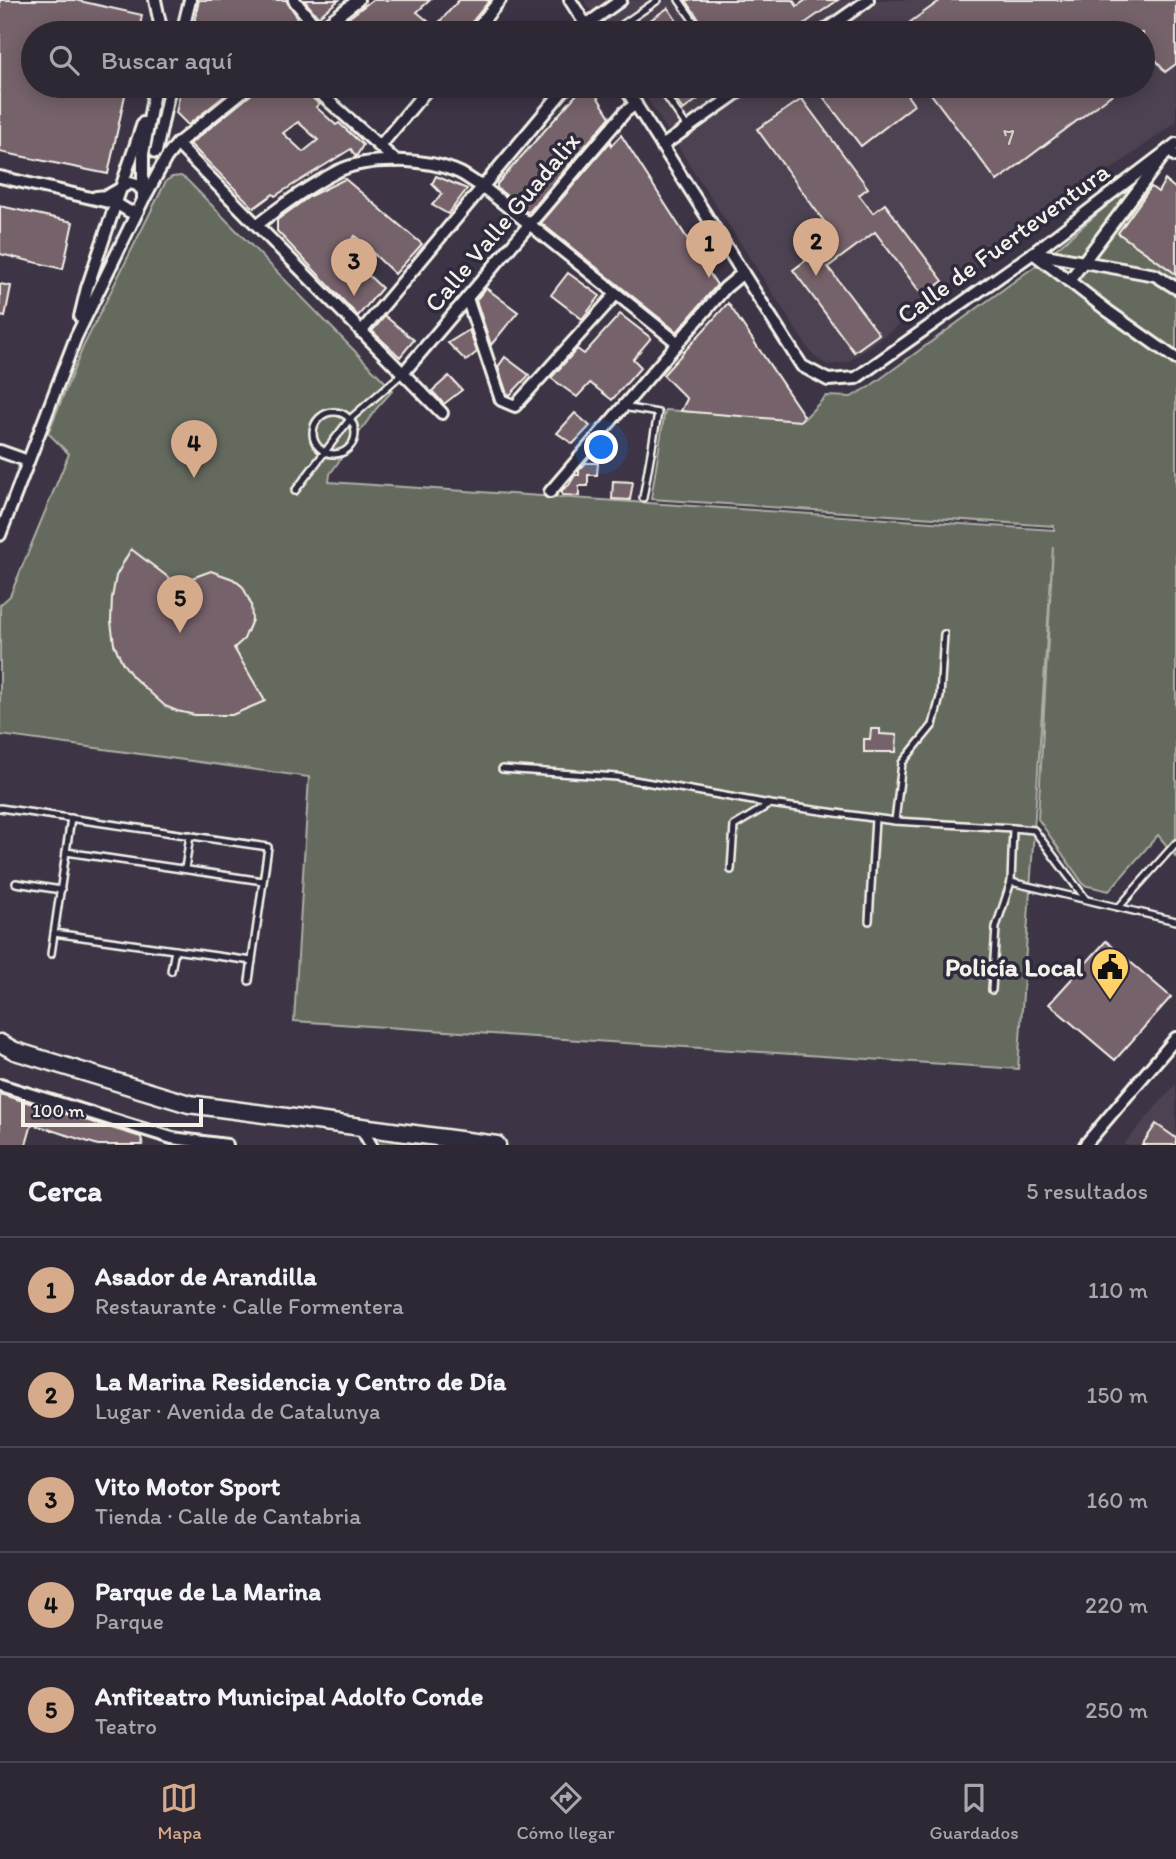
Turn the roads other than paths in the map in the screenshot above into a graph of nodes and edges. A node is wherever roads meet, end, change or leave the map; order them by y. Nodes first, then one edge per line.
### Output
1 (155, 0) edge
2 (190, 0) edge
3 (294, 0) edge
4 (358, 0) edge
5 (500, 0) edge
6 (569, 0) edge
7 (621, 0) edge
8 (658, 0) edge
9 (679, 0) edge
10 (868, 0) edge
11 (159, 21) edge
12 (185, 21) edge
13 (309, 21) edge
14 (331, 21) edge
15 (483, 21) edge
16 (583, 21) edge
17 (597, 21) edge
18 (628, 21) edge
19 (694, 21) edge
20 (838, 21) edge
21 (151, 98) edge
22 (153, 98) edge
23 (167, 98) edge
24 (234, 98) edge
25 (326, 98) edge
26 (420, 98) edge
27 (557, 98) edge
28 (632, 98) edge
29 (667, 98) edge
30 (730, 98) edge
31 (636, 104) junction
32 (688, 128) junction
33 (177, 144) junction
34 (380, 146) junction
35 (662, 146) junction
36 (1173, 150) edge
37 (156, 152) dead end
38 (396, 161) junction
39 (0, 177) edge
40 (123, 186) junction
41 (483, 187) junction
42 (89, 198) junction
43 (141, 200) junction
44 (117, 204) junction
45 (257, 225) junction
46 (529, 225) junction
47 (1033, 253) junction
48 (1083, 261) junction
49 (743, 273) junction
50 (1069, 281) junction
51 (1176, 288) edge
52 (616, 294) junction
53 (467, 298) junction
54 (362, 331) junction
55 (76, 337) junction
56 (678, 343) junction
57 (1176, 359) edge
58 (404, 372) junction
59 (623, 407) junction
60 (442, 412) dead end
61 (350, 419) junction
62 (0, 451) edge
63 (324, 452) junction
64 (28, 461) junction
65 (295, 492) dead end
66 (550, 492) dead end
67 (643, 498) dead end
68 (0, 535) edge
69 (944, 634) dead end
70 (502, 769) dead end
71 (770, 804) junction
72 (0, 808) edge
73 (71, 818) junction
74 (875, 819) junction
75 (895, 821) junction
76 (1013, 828) junction
77 (191, 835) junction
78 (1176, 843) edge
79 (66, 852) junction
80 (185, 869) junction
81 (731, 870) dead end
82 (263, 881) junction
83 (1011, 882) junction
84 (16, 883) dead end
85 (61, 890) junction
86 (1085, 898) junction
87 (1120, 906) junction
88 (1176, 920) edge
89 (869, 921) dead end
90 (54, 933) junction
91 (175, 950) junction
92 (51, 954) dead end
93 (252, 961) junction
94 (172, 971) dead end
95 (249, 981) dead end
96 (992, 990) dead end
97 (1176, 1038) edge
98 (0, 1043) edge
99 (8, 1052) edge
100 (0, 1085) edge
101 (360, 1128) junction
102 (172, 1141) edge
103 (466, 1143) edge
104 (228, 1145) edge
105 (371, 1145) edge
106 (497, 1145) edge
107 (1085, 1145) edge

1 - 11 street
2 - 12 street
3 - 13 street
4 - 14 street
5 - 15 street
6 - 16 street
7 - 17 street
8 - 18 lane
9 - 19 lane
10 - 20 street
21 - 40 street
22 - 43 street
23 - 37 street
24 - 33 street
25 - 34 street
26 - 34 street
27 - 41 street
28 - 31 street
29 - 32 lane
30 - 32 street
31 - 35 street
31 - 46 street, Calle Valle Guadalix
32 - 35 street
33 - 43 street
33 - 45 street
34 - 38 street
35 - 49 street
36 - 47 street, Calle de Fuerteventura
36 - 48 street
38 - 41 street
38 - 45 street
39 - 42 street
40 - 42 street
40 - 43 street
40 - 44 street
41 - 46 street
41 - 54 street
42 - 44 street
43 - 44 street
43 - 55 street
44 - 55 street
45 - 54 street
46 - 52 street
46 - 53 street, Calle Valle Guadalix
47 - 48 street
47 - 49 street, Calle de Fuerteventura
47 - 50 street
48 - 50 street
48 - 51 street
49 - 56 street
50 - 57 street
52 - 53 street
52 - 56 street
53 - 58 street, Calle Valle Guadalix
54 - 58 street
55 - 64 street
56 - 59 street
58 - 60 street
58 - 61 lane
59 - 66 street
59 - 67 lane
61 - 63 lane
61 - 63 lane
61 - 63 lane
62 - 64 street
63 - 65 lane
64 - 68 street
69 - 75 lane
70 - 71 lane
71 - 74 lane
71 - 81 lane
72 - 73 lane
73 - 77 lane
73 - 79 lane
74 - 75 lane
74 - 89 lane
75 - 76 lane
76 - 83 lane
76 - 86 lane
77 - 80 lane
77 - 82 lane
78 - 87 lane
79 - 80 lane
79 - 85 lane
80 - 82 lane
82 - 93 lane
83 - 86 lane
83 - 96 lane
84 - 85 lane
85 - 90 lane
86 - 87 lane
87 - 88 lane
90 - 91 lane
90 - 92 lane
91 - 93 lane
91 - 94 lane
93 - 95 lane
97 - 107 street
98 - 99 main road
99 - 101 main road
100 - 102 street
101 - 103 main road
101 - 105 street
102 - 104 street
103 - 106 main road

